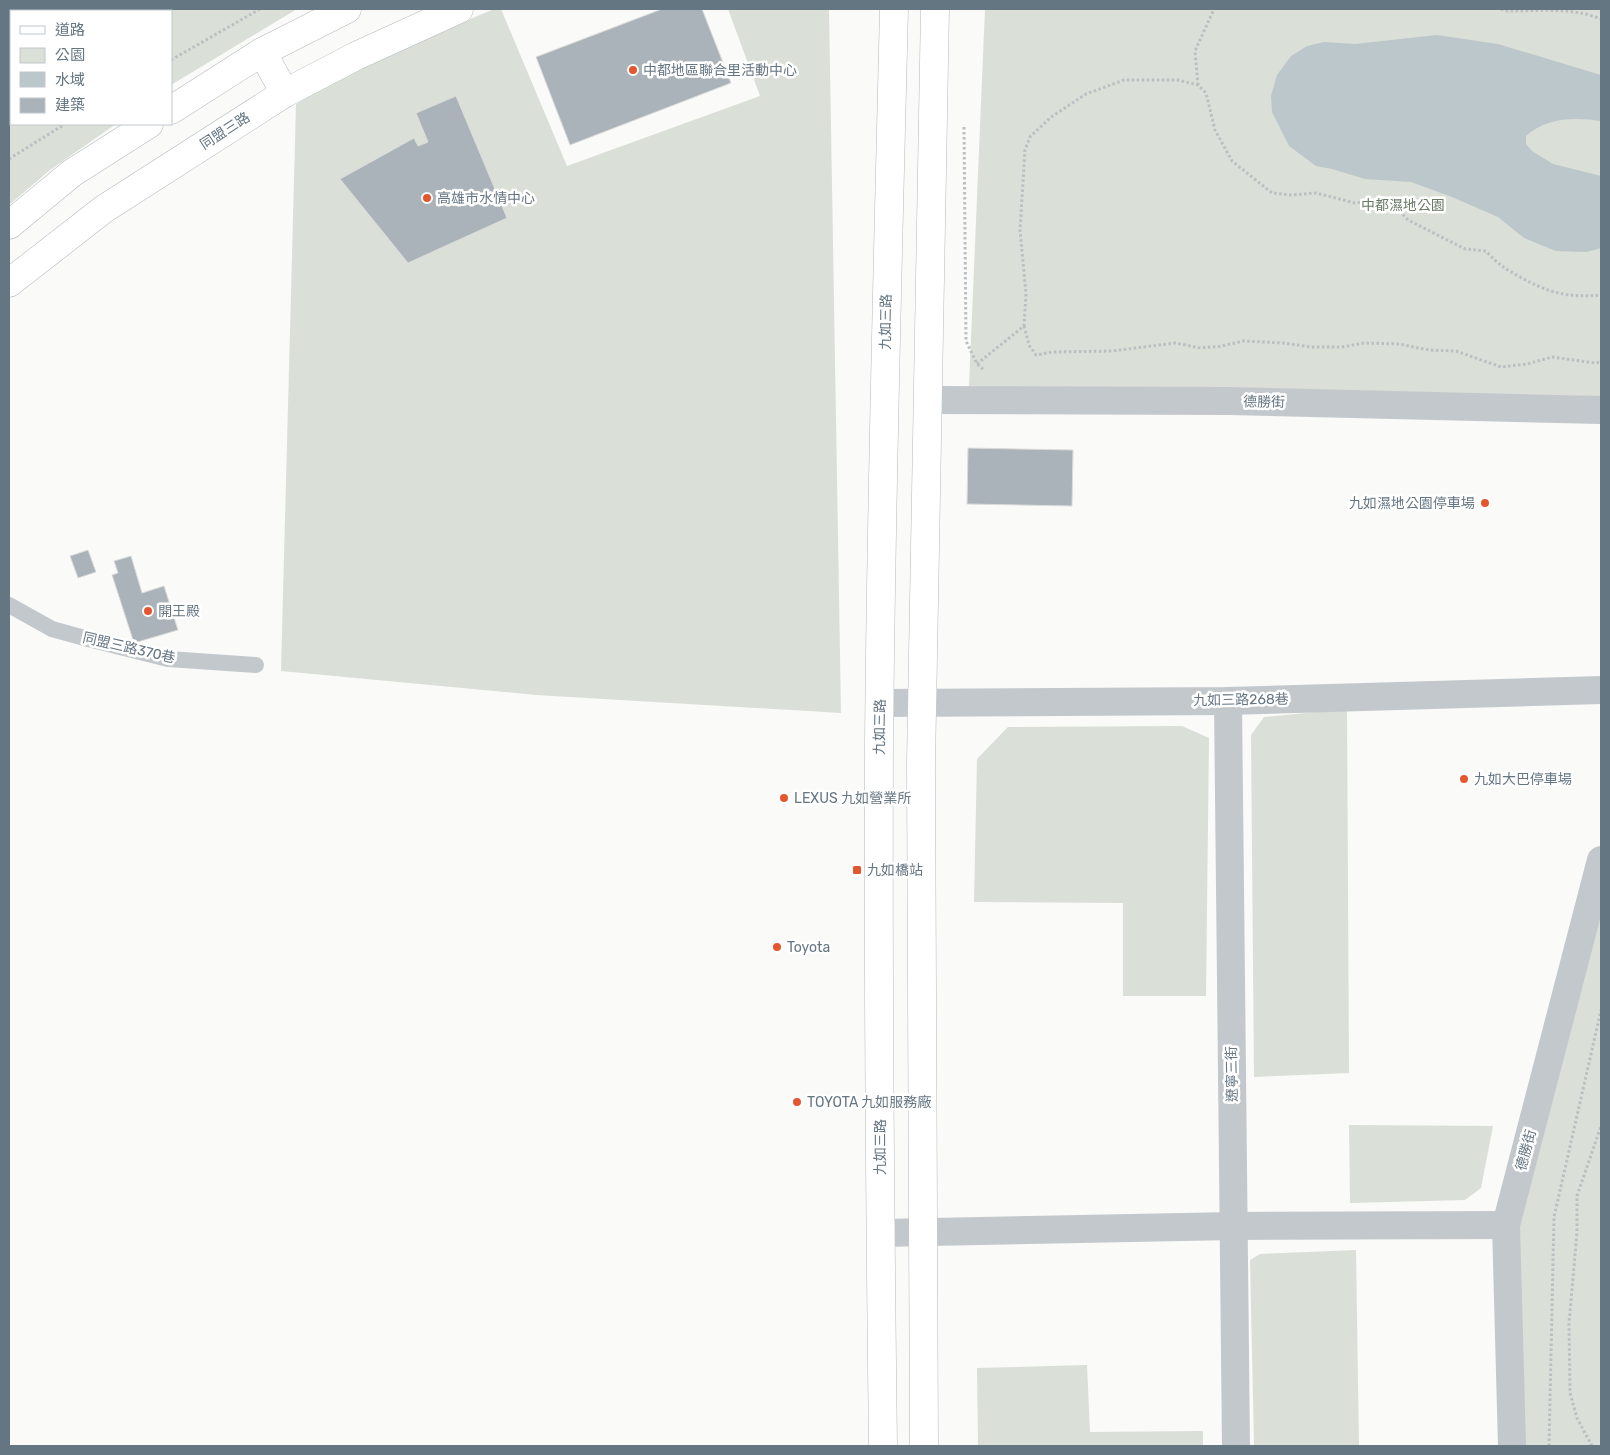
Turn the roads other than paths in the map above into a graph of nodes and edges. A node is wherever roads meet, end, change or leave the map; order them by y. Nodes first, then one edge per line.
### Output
1 (347, 9) edge
2 (460, 9) edge
3 (894, 9) edge
4 (935, 9) edge
5 (262, 52) junction
6 (285, 93) junction
7 (172, 109) edge
8 (147, 125) edge
9 (9, 224) edge
10 (9, 283) edge
11 (927, 400) junction
12 (1601, 410) edge
13 (9, 605) edge
14 (256, 665) dead end
15 (1601, 690) edge
16 (1228, 701) junction
17 (922, 702) junction
18 (880, 703) junction
19 (1601, 860) edge
20 (1233, 1226) junction
21 (1506, 1226) junction
22 (923, 1232) junction
23 (880, 1233) junction
24 (883, 1446) edge
25 (924, 1446) edge
26 (1236, 1446) edge
27 (1512, 1446) edge

1 - 5 street
2 - 6 street, 同盟三路
3 - 18 street, 九如三路
4 - 11 street
5 - 6 street
5 - 7 street
6 - 10 street, 同盟三路
8 - 9 street
11 - 12 street, 德勝街
11 - 17 street
13 - 14 lane, 同盟三路370巷
15 - 16 street, 九如三路268巷
16 - 17 street, 九如三路268巷
16 - 20 street, 遼寧三街
17 - 18 street, 九如三路268巷
17 - 22 street
18 - 23 street, 九如三路
19 - 21 street, 德勝街
20 - 21 street
20 - 22 street
20 - 26 street, 遼寧三街
21 - 27 street, 德勝街
22 - 23 street
22 - 25 street
23 - 24 street, 九如三路

